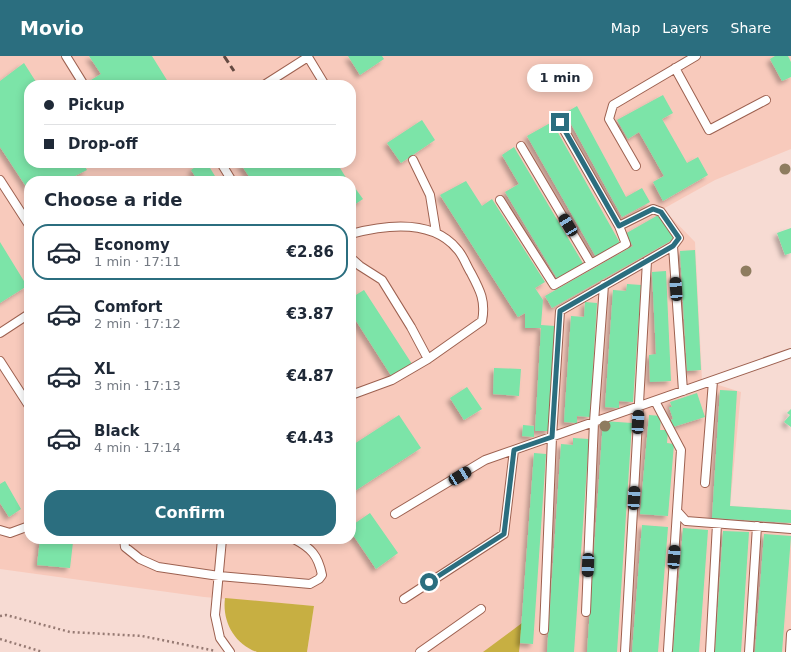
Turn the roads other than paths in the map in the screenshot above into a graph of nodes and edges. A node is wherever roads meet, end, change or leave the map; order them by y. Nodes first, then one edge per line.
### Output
1 (66, 56) edge
2 (696, 56) edge
3 (675, 68) junction
4 (81, 80) edge
5 (272, 80) edge
6 (322, 80) edge
7 (766, 100) dead end
8 (560, 122) dead end
9 (521, 146) dead end
10 (413, 160) dead end
11 (636, 166) dead end
12 (0, 180) edge
13 (500, 200) dead end
14 (24, 217) edge
15 (619, 226) junction
16 (436, 232) junction
17 (356, 233) edge
18 (673, 246) junction
19 (647, 261) junction
20 (356, 262) edge
21 (591, 264) junction
22 (604, 285) junction
23 (24, 317) edge
24 (0, 333) edge
25 (791, 353) edge
26 (428, 359) junction
27 (0, 361) edge
28 (713, 381) junction
29 (683, 391) junction
30 (356, 394) edge
31 (24, 398) edge
32 (655, 401) junction
33 (639, 406) junction
34 (594, 422) junction
35 (552, 437) junction
36 (514, 450) junction
37 (706, 482) dead end
38 (677, 511) junction
39 (396, 514) dead end
40 (717, 524) junction
41 (758, 526) junction
42 (24, 528) edge
43 (791, 529) edge
44 (0, 530) edge
45 (125, 544) edge
46 (222, 544) edge
47 (303, 544) edge
48 (219, 576) junction
49 (404, 599) dead end
50 (481, 609) dead end
51 (586, 612) dead end
52 (544, 630) dead end
53 (791, 634) edge
54 (668, 650) dead end
55 (230, 652) edge
56 (420, 652) edge
57 (625, 652) edge
58 (710, 652) edge
59 (750, 652) edge
60 (790, 652) edge

1 - 4 lane
2 - 3 lane
3 - 7 lane
3 - 11 lane
5 - 6 lane
8 - 15 lane
9 - 21 lane
10 - 16 lane
12 - 14 lane
13 - 21 lane
15 - 18 lane
15 - 21 lane
16 - 17 lane
16 - 26 lane
18 - 19 lane
18 - 29 lane
19 - 22 lane
19 - 33 lane
20 - 26 lane
22 - 34 lane
22 - 35 lane
23 - 24 lane
25 - 28 lane
26 - 30 lane
27 - 31 lane
28 - 29 lane
28 - 37 lane
29 - 32 lane
32 - 33 lane
32 - 38 lane
33 - 34 lane
33 - 57 lane
34 - 35 lane
34 - 51 lane
35 - 36 lane
35 - 52 lane
36 - 39 lane
36 - 49 lane
38 - 40 lane
38 - 54 lane
40 - 41 lane
40 - 58 lane
41 - 43 lane
41 - 59 lane
42 - 44 lane
45 - 48 lane
46 - 48 lane
47 - 48 lane
48 - 55 lane
50 - 56 lane
53 - 60 lane

